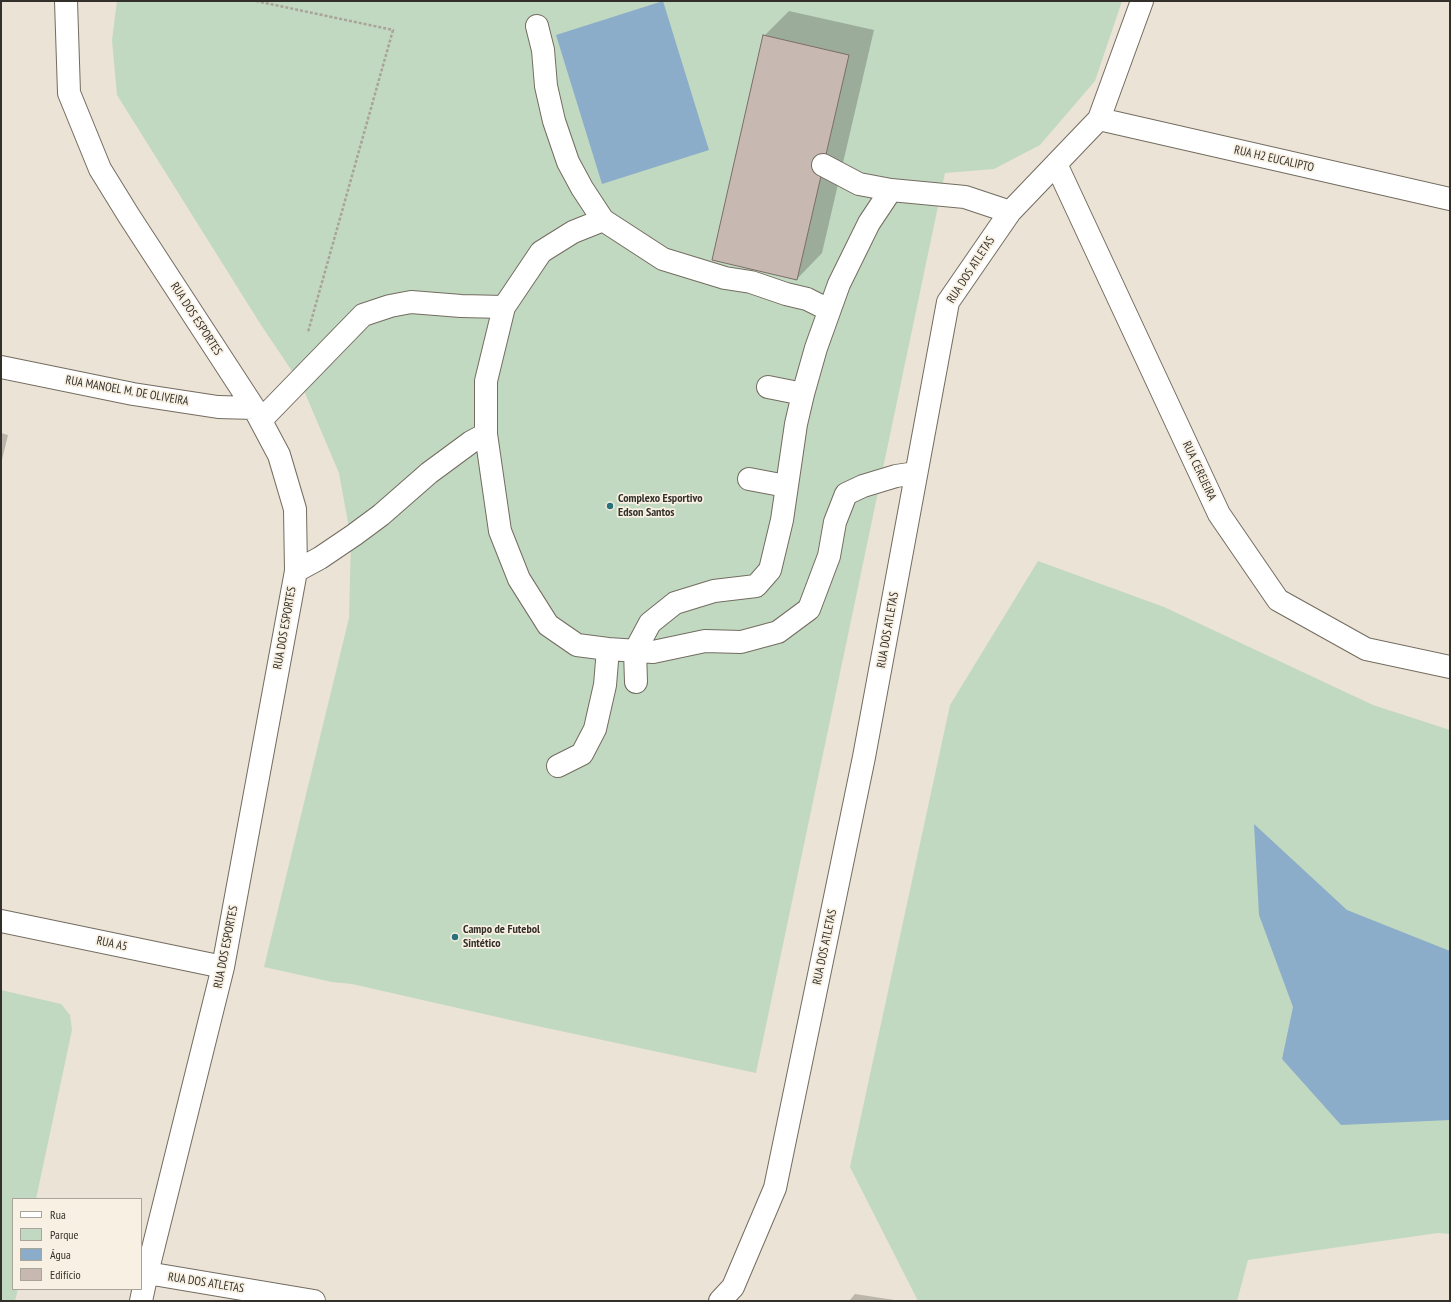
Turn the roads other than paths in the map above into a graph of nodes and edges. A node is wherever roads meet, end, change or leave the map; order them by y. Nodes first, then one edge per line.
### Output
1 (66, 1) edge
2 (1142, 1) edge
3 (536, 26) dead end
4 (1099, 119) junction
5 (1056, 164) junction
6 (823, 165) dead end
7 (891, 190) junction
8 (1450, 199) edge
9 (1010, 212) junction
10 (602, 220) junction
11 (504, 307) junction
12 (829, 310) junction
13 (1, 367) edge
14 (768, 387) dead end
15 (803, 394) junction
16 (258, 414) junction
17 (486, 434) junction
18 (916, 473) junction
19 (749, 479) dead end
20 (786, 486) junction
21 (296, 571) junction
22 (608, 649) junction
23 (635, 651) junction
24 (1450, 667) edge
25 (636, 682) dead end
26 (558, 766) dead end
27 (1, 921) edge
28 (223, 967) junction
29 (147, 1273) junction
30 (141, 1301) edge
31 (314, 1301) edge
32 (720, 1301) edge

1 - 16 street, RUA DOS ESPORTES
2 - 4 street, RUA DOS ATLETAS
3 - 10 street
4 - 5 street, RUA DOS ATLETAS
4 - 8 street, RUA H2 EUCALIPTO
5 - 9 street, RUA DOS ATLETAS
5 - 24 street, RUA CEREJEIRA
6 - 7 street
7 - 9 street
7 - 12 street
9 - 18 street, RUA DOS ATLETAS
10 - 11 street
10 - 12 street
11 - 16 street
11 - 17 street
12 - 15 street
13 - 16 street, RUA MANOEL M. DE OLIVEIRA
14 - 15 street
15 - 20 street
16 - 21 street, RUA DOS ESPORTES
17 - 21 street
17 - 22 street
18 - 23 street
18 - 32 street, RUA DOS ATLETAS
19 - 20 street
20 - 23 street
21 - 28 street, RUA DOS ESPORTES
22 - 23 street
22 - 26 street
23 - 25 street
27 - 28 street, RUA A5
28 - 29 street, RUA DOS ESPORTES
29 - 30 street, RUA DOS ESPORTES
29 - 31 street, RUA DOS ATLETAS

